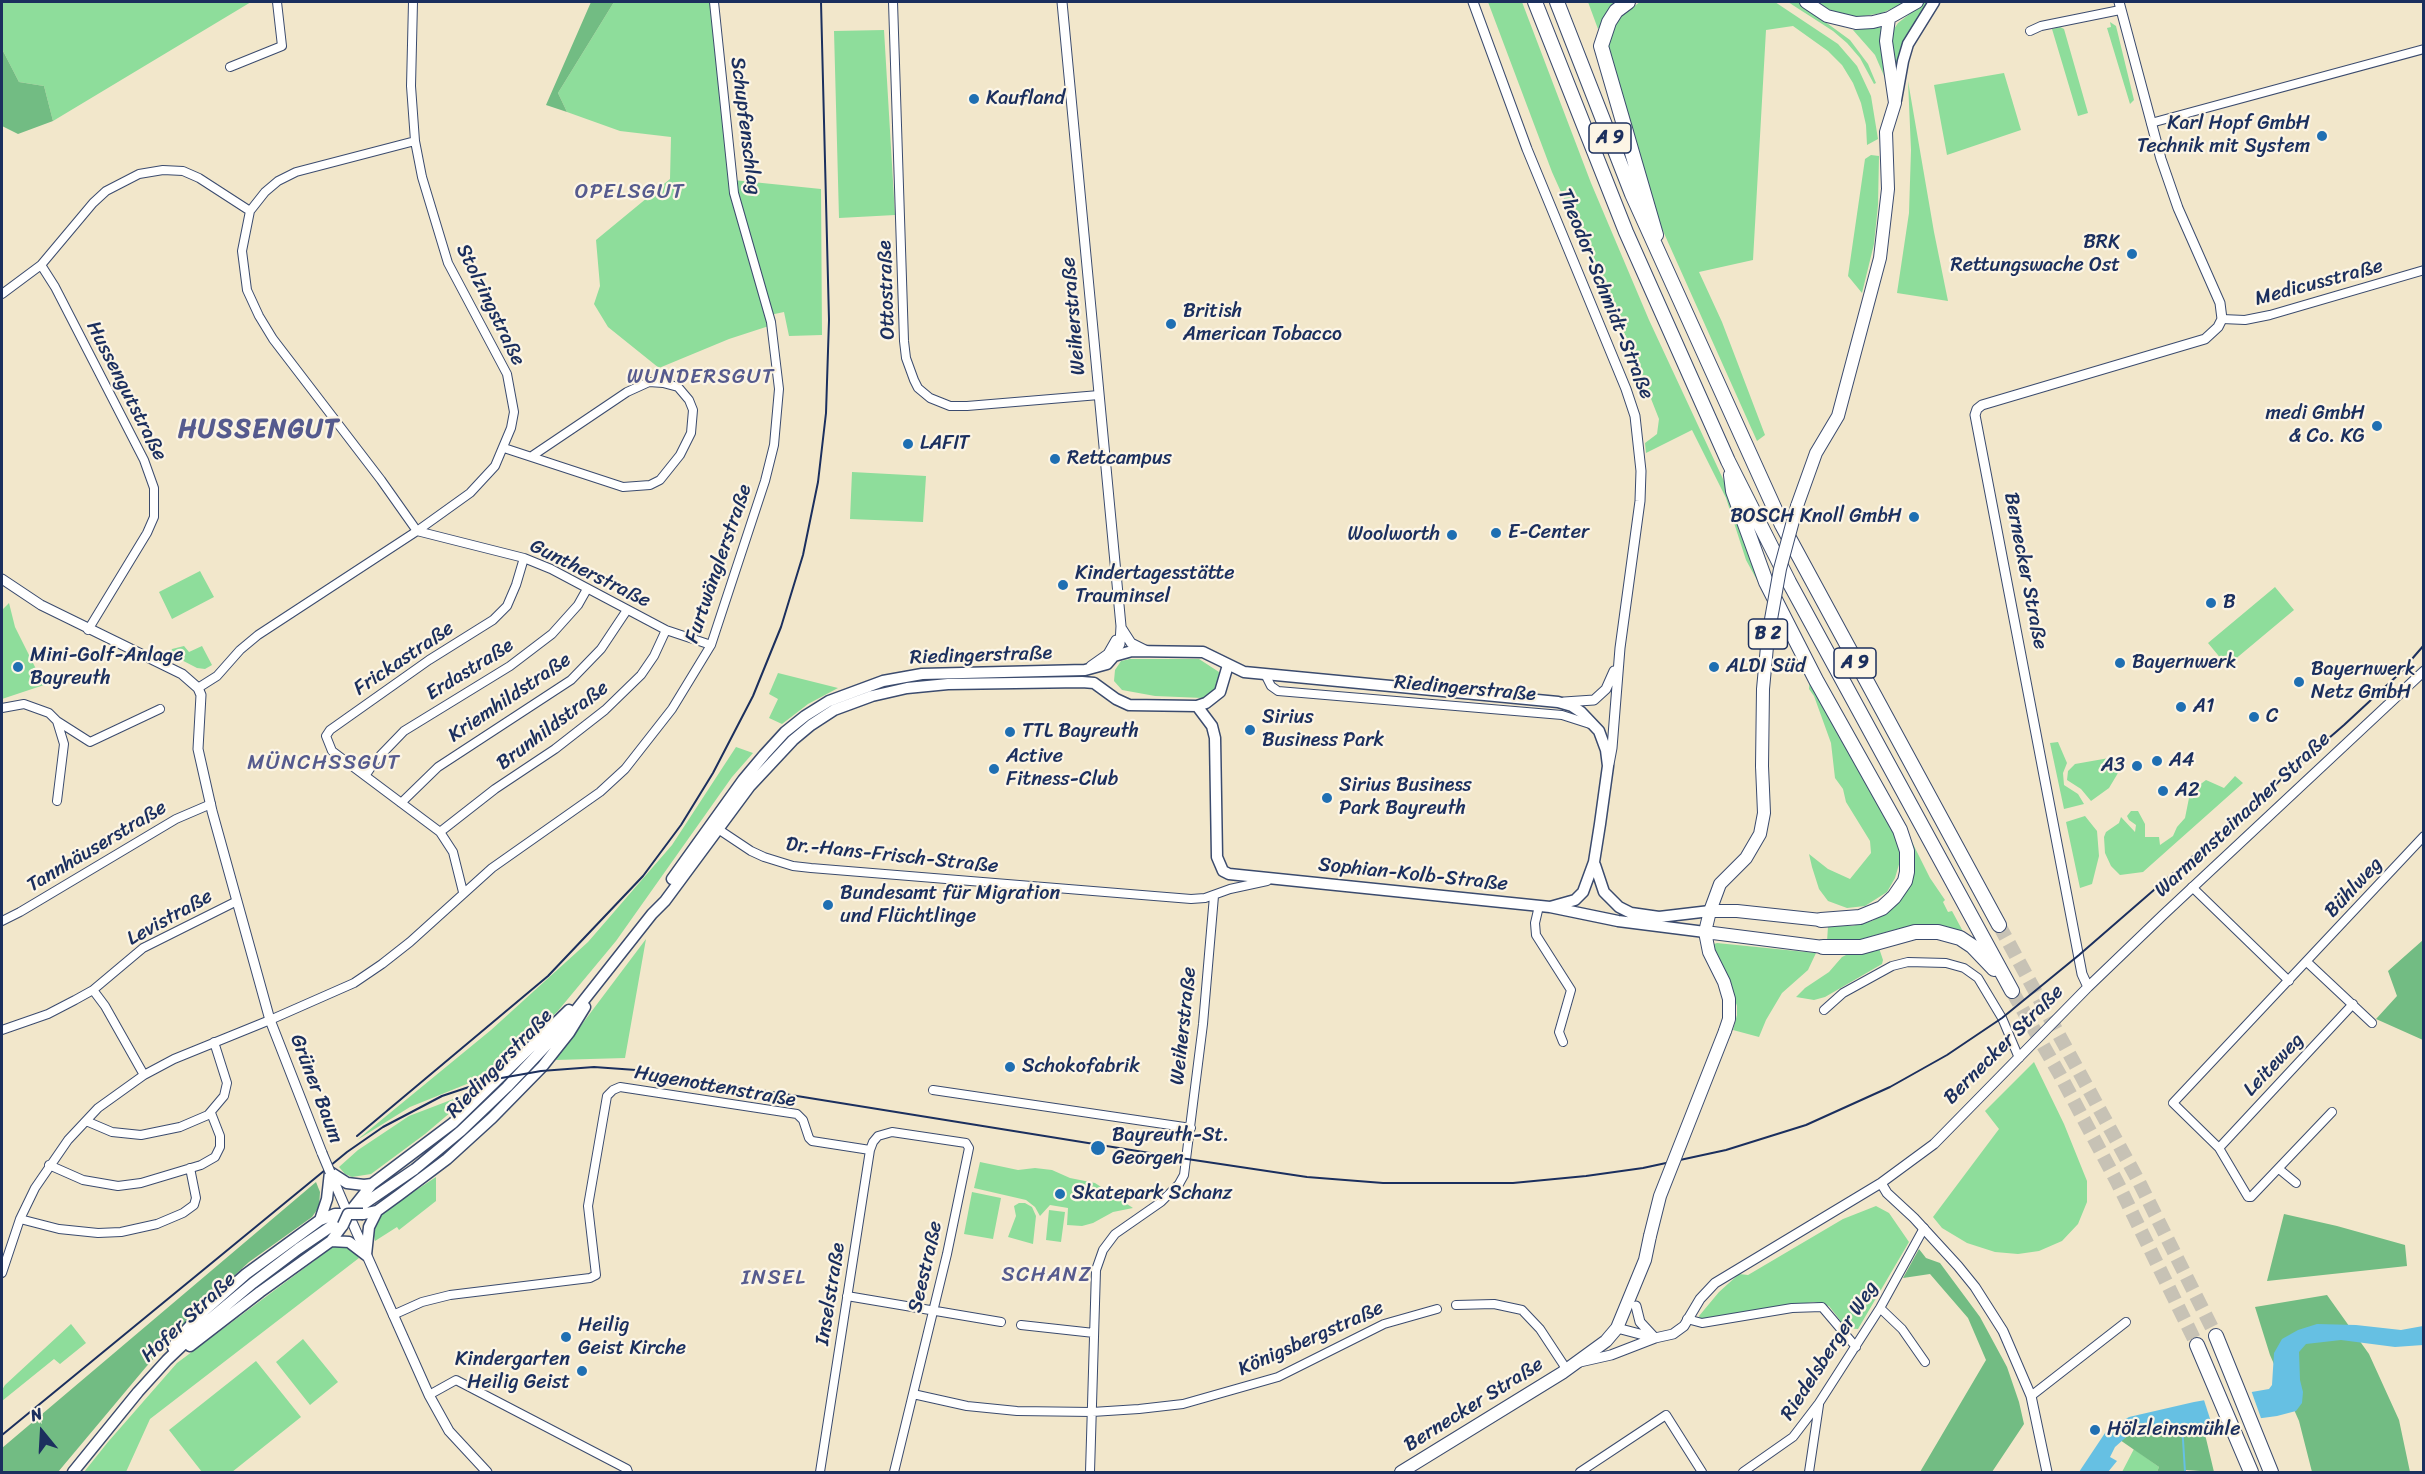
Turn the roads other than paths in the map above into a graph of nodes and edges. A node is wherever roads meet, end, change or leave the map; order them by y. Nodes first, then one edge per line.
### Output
1 (277, 2) edge
2 (413, 2) edge
3 (714, 2) edge
4 (893, 2) edge
5 (1062, 2) edge
6 (1473, 2) edge
7 (1535, 2) edge
8 (1557, 2) edge
9 (1628, 2) edge
10 (1806, 2) edge
11 (1917, 2) edge
12 (1934, 2) edge
13 (2120, 5) edge
14 (1890, 18) junction
15 (2030, 31) dead end
16 (2424, 49) edge
17 (230, 67) dead end
18 (1895, 103) junction
19 (2151, 123) junction
20 (415, 141) junction
21 (250, 211) junction
22 (41, 265) junction
23 (1663, 266) junction
24 (2424, 270) edge
25 (2, 294) edge
26 (2222, 319) junction
27 (771, 322) joint
28 (1099, 395) junction
29 (504, 448) junction
30 (532, 456) junction
31 (1728, 461) junction
32 (417, 531) junction
33 (524, 558) junction
34 (2, 579) edge
35 (587, 589) junction
36 (627, 610) junction
37 (1121, 626) junction
38 (88, 630) junction
39 (666, 630) junction
40 (711, 645) junction
41 (1620, 648) junction
42 (1147, 651) junction
43 (1111, 660) junction
44 (1228, 665) junction
45 (1085, 670) junction
46 (2424, 670) edge
47 (1007, 672) junction
48 (1266, 676) junction
49 (985, 683) junction
50 (198, 688) junction
51 (1107, 691) junction
52 (1558, 702) junction
53 (1197, 706) junction
54 (2, 708) edge
55 (160, 709) dead end
56 (57, 721) junction
57 (1595, 726) junction
58 (1608, 766) junction
59 (365, 776) junction
60 (57, 801) dead end
61 (401, 803) junction
62 (211, 804) junction
63 (718, 829) junction
64 (440, 832) junction
65 (2424, 836) edge
66 (1594, 862) junction
67 (1284, 879) junction
68 (2192, 887) junction
69 (463, 892) junction
70 (1214, 896) junction
71 (237, 901) junction
72 (1545, 907) junction
73 (1710, 911) junction
74 (652, 914) junction
75 (1821, 920) joint
76 (2, 921) edge
77 (1999, 925) tunnel mouth
78 (1705, 932) junction
79 (1823, 947) joint
80 (2307, 962) junction
81 (2289, 981) junction
82 (2088, 987) junction
83 (93, 990) junction
84 (592, 990) junction
85 (2354, 1004) junction
86 (1824, 1010) dead end
87 (270, 1020) junction
88 (2372, 1023) dead end
89 (2, 1030) edge
90 (214, 1042) junction
91 (1563, 1042) dead end
92 (2019, 1058) junction
93 (144, 1075) junction
94 (933, 1090) dead end
95 (2332, 1112) dead end
96 (211, 1113) junction
97 (86, 1121) junction
98 (1191, 1128) junction
99 (2219, 1148) junction
100 (870, 1150) junction
101 (50, 1165) junction
102 (190, 1168) junction
103 (2279, 1169) junction
104 (330, 1172) junction
105 (1881, 1183) junction
106 (2296, 1183) dead end
107 (372, 1184) junction
108 (376, 1211) junction
109 (351, 1214) junction
110 (20, 1219) junction
111 (320, 1220) junction
112 (1924, 1228) junction
113 (331, 1241) junction
114 (4, 1251) edge
115 (366, 1255) junction
116 (2, 1273) edge
117 (848, 1296) junction
118 (1456, 1305) dead end
119 (1636, 1306) dead end
120 (1880, 1308) junction
121 (933, 1309) junction
122 (1437, 1309) dead end
123 (393, 1315) junction
124 (1687, 1319) junction
125 (1001, 1322) dead end
126 (2126, 1322) dead end
127 (1021, 1325) dead end
128 (1617, 1328) junction
129 (1094, 1333) junction
130 (2216, 1336) tunnel mouth
131 (1655, 1338) junction
132 (2197, 1345) tunnel mouth
133 (1856, 1347) junction
134 (166, 1360) junction
135 (1580, 1362) junction
136 (1925, 1362) dead end
137 (1568, 1370) junction
138 (913, 1394) junction
139 (429, 1395) junction
140 (2031, 1396) junction
141 (1819, 1403) junction
142 (1092, 1412) junction
143 (73, 1473) edge
144 (486, 1473) edge
145 (628, 1473) edge
146 (820, 1473) edge
147 (894, 1473) edge
148 (1090, 1473) edge
149 (1401, 1473) edge
150 (1580, 1473) edge
151 (1702, 1473) edge
152 (1743, 1473) edge
153 (1809, 1473) edge
154 (2047, 1473) edge
155 (2251, 1473) edge
156 (2271, 1473) edge

1 - 17 street
2 - 20 street, Stolzingstraße
3 - 27 street, Schupfenschlag
4 - 28 street, Ottostraße
5 - 28 street, Weiherstraße
6 - 41 street, Theodor-Schmidt-Straße
7 - 31 highway, A 9
8 - 23 highway, A 9
9 - 23 highway
10 - 14 main road
11 - 14 main road
12 - 18 main road
13 - 15 street
13 - 19 street
14 - 18 main road
16 - 19 street
18 - 73 main road, B 2, bridge
19 - 26 street
20 - 21 street
20 - 29 street, Stolzingstraße
21 - 22 street
21 - 32 street
22 - 25 street
22 - 38 street, Hussengutstraße
23 - 77 highway, A 9
24 - 26 street, Medicusstraße
26 - 82 street, Bernecker Straße
27 - 40 street, Furtwänglerstraße
28 - 37 street, Weiherstraße
29 - 30 street
29 - 32 street, Stolzingstraße
30 - 30 street
31 - 75 highway
31 - 79 highway, A 9
32 - 33 street, Guntherstraße
32 - 50 street, Stolzingstraße
33 - 35 street, Guntherstraße
33 - 59 street, Frickastraße
34 - 38 street
35 - 36 street, Guntherstraße
35 - 59 street, Erdastraße
36 - 39 street, Guntherstraße
36 - 61 street, Kriemhildstraße
37 - 42 street
37 - 43 street
37 - 45 street
38 - 50 street
39 - 40 street, Guntherstraße
39 - 64 street, Brunhildstraße
40 - 69 street, Furtwänglerstraße
41 - 52 street
41 - 58 street, Theodor-Schmidt-Straße
42 - 43 main road, Riedingerstraße
42 - 44 main road, Riedingerstraße
43 - 45 main road, Riedingerstraße
43 - 51 main road
44 - 48 main road, Riedingerstraße
44 - 53 main road
45 - 47 main road, Riedingerstraße
46 - 68 street, Warmensteinacher Straße
47 - 49 main road
47 - 74 main road, Riedingerstraße
48 - 52 main road, Riedingerstraße
48 - 57 street, Riedingerstraße
49 - 51 main road, Riedingerstraße
49 - 63 main road, Riedingerstraße
50 - 62 street, Grüner Baum
51 - 53 main road, Riedingerstraße
52 - 57 main road, Riedingerstraße
53 - 67 main road
54 - 56 street
55 - 56 street
56 - 60 street
57 - 58 main road, Riedingerstraße
58 - 66 main road, Theodor-Schmidt-Straße
59 - 61 street
61 - 64 street
62 - 71 street, Grüner Baum
62 - 76 street, Tannhäuserstraße
63 - 70 street, Dr.-Hans-Frisch-Straße
63 - 74 main road, Riedingerstraße
64 - 69 street
65 - 80 street, Bühlweg
66 - 72 main road
66 - 73 main road
67 - 70 street
67 - 72 main road, Sophian-Kolb-Straße
68 - 81 street
68 - 82 street, Warmensteinacher Straße
69 - 87 street, Furtwänglerstraße
70 - 98 street, Weiherstraße
71 - 83 street, Levistraße
71 - 87 street, Grüner Baum
72 - 78 main road, Sophian-Kolb-Straße
72 - 91 street
73 - 75 main road
73 - 78 main road, B 2
74 - 84 main road, Riedingerstraße
78 - 79 main road
78 - 128 main road, B 2, bridge
80 - 81 street, Bühlweg
80 - 85 street
81 - 99 street, Bühlweg
82 - 92 street, Bernecker Straße
83 - 89 street, Levistraße
83 - 93 street
84 - 107 main road
84 - 108 main road
84 - 109 main road, Riedingerstraße
85 - 88 street
85 - 99 street, Leiteweg
86 - 92 street
87 - 90 street, Furtwänglerstraße
87 - 104 street, Grüner Baum, bridge
90 - 93 street, Furtwänglerstraße
90 - 96 street
92 - 105 street, Bernecker Straße
93 - 97 street, Furtwänglerstraße
94 - 98 street
95 - 103 street
96 - 97 street
96 - 102 street
97 - 101 street, Furtwänglerstraße
98 - 129 street, Weiherstraße
99 - 103 street
100 - 117 street, Inselstraße
100 - 121 street, Seestraße
100 - 123 street, Hugenottenstraße
101 - 102 street
101 - 110 street, Furtwänglerstraße
102 - 110 street
103 - 106 street
104 - 107 main road
104 - 109 street, Grüner Baum
104 - 111 main road
105 - 112 street
105 - 124 street, Bernecker Straße
107 - 109 main road
108 - 109 main road
108 - 115 main road
109 - 111 main road
109 - 113 main road
109 - 115 street, Grüner Baum
109 - 134 main road, Hofer Straße
110 - 114 street, Furtwänglerstraße
111 - 134 main road
112 - 120 street, Riedelsberger Weg
112 - 140 street
113 - 115 main road
113 - 134 main road
114 - 116 street, Furtwänglerstraße
115 - 123 street, Grüner Baum
117 - 121 street
117 - 146 street, Inselstraße
118 - 137 street
119 - 131 street
120 - 133 street, Riedelsberger Weg
120 - 136 street
121 - 125 street
121 - 138 street, Seestraße
122 - 142 street, Königsbergstraße
123 - 139 street, Grüner Baum
124 - 131 street, Bernecker Straße
124 - 133 street
126 - 140 street
127 - 129 street
128 - 131 street
128 - 135 main road, Bernecker Straße
129 - 142 street, Weiherstraße
130 - 156 highway
131 - 135 street, Bernecker Straße
132 - 155 highway
133 - 141 street, Riedelsberger Weg
134 - 143 main road, Hofer Straße
135 - 137 main road, Bernecker Straße
137 - 149 main road, Bernecker Straße
138 - 142 street, Königsbergstraße
138 - 147 street, Seestraße
139 - 144 street, Grüner Baum
139 - 145 street
140 - 154 street
141 - 152 street, Riedelsberger Weg
141 - 153 street
142 - 148 street, Weiherstraße
150 - 151 street

